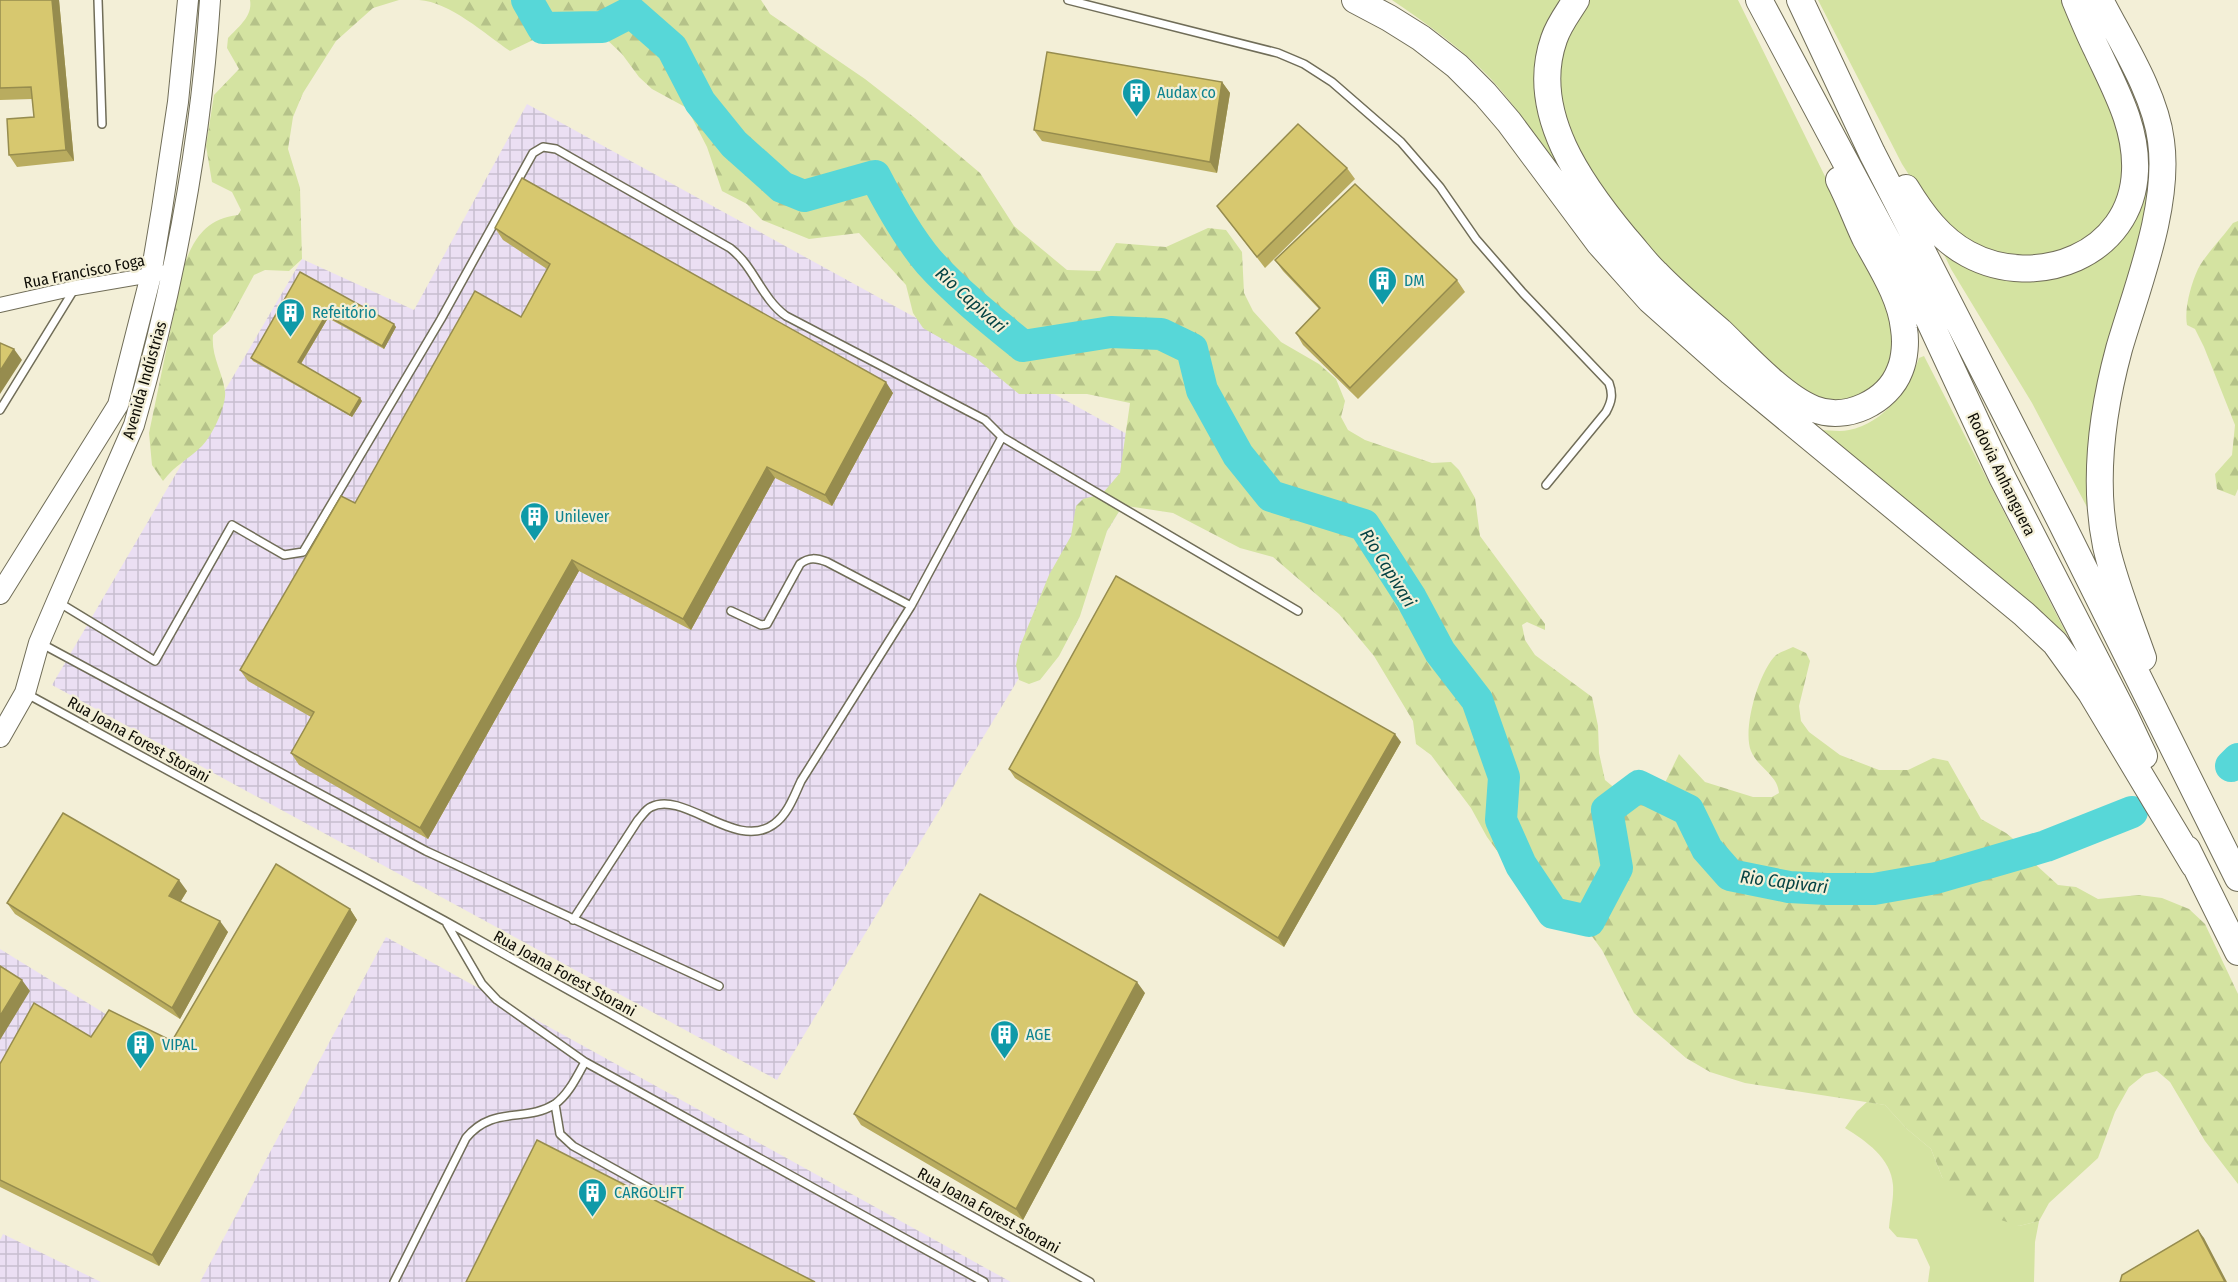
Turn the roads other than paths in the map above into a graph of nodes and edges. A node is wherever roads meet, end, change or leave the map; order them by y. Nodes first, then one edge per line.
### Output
1 (98, 0) edge
2 (188, 0) edge
3 (210, 0) edge
4 (1068, 0) edge
5 (1355, 0) edge
6 (1576, 0) edge
7 (1759, 0) edge
8 (1800, 0) edge
9 (2075, 0) edge
10 (2100, 0) edge
11 (1813, 27) junction
12 (1809, 95) junction
13 (102, 124) dead end
14 (174, 271) junction
15 (151, 275) junction
16 (75, 288) junction
17 (0, 305) edge
18 (0, 410) edge
19 (1002, 437) junction
20 (1546, 485) dead end
21 (0, 594) edge
22 (57, 601) junction
23 (911, 606) junction
24 (731, 611) dead end
25 (1298, 611) dead end
26 (39, 643) junction
27 (25, 693) junction
28 (0, 737) edge
29 (2185, 774) junction
30 (2194, 865) junction
31 (2238, 878) edge
32 (573, 920) junction
33 (445, 921) junction
34 (2238, 952) edge
35 (719, 986) dead end
36 (585, 1062) junction
37 (555, 1104) junction
38 (665, 1197) dead end
39 (394, 1282) edge
40 (984, 1282) edge
41 (1090, 1282) edge

1 - 13 lane
2 - 15 street, Avenida Indústrias
3 - 14 street, Avenida Indústrias
4 - 20 lane
5 - 30 highway
6 - 12 highway
7 - 12 highway, Rodovia Anhanguera
8 - 11 highway, Rodovia Anhanguera
9 - 11 highway
10 - 29 highway
11 - 29 highway, Rodovia Anhanguera
12 - 30 highway, Rodovia Anhanguera
14 - 15 street, Rua Francisco Foga
14 - 22 street, Avenida Indústrias
15 - 16 street, Rua Francisco Foga
15 - 21 street, Avenida Indústrias
16 - 17 street, Rua Francisco Foga
16 - 18 lane
19 - 22 lane
19 - 23 lane
19 - 25 lane
22 - 26 street, Avenida Indústrias
23 - 24 lane
23 - 32 lane
26 - 27 street, Avenida Indústrias
26 - 32 lane
27 - 28 street, Avenida Indústrias
27 - 33 lane, Rua Joana Forest Storani
29 - 31 highway, Rodovia Anhanguera
30 - 34 highway, Rodovia Anhanguera
32 - 35 lane
33 - 36 lane
33 - 41 lane, Rua Joana Forest Storani
36 - 37 lane
36 - 40 lane
37 - 38 lane
37 - 39 lane

